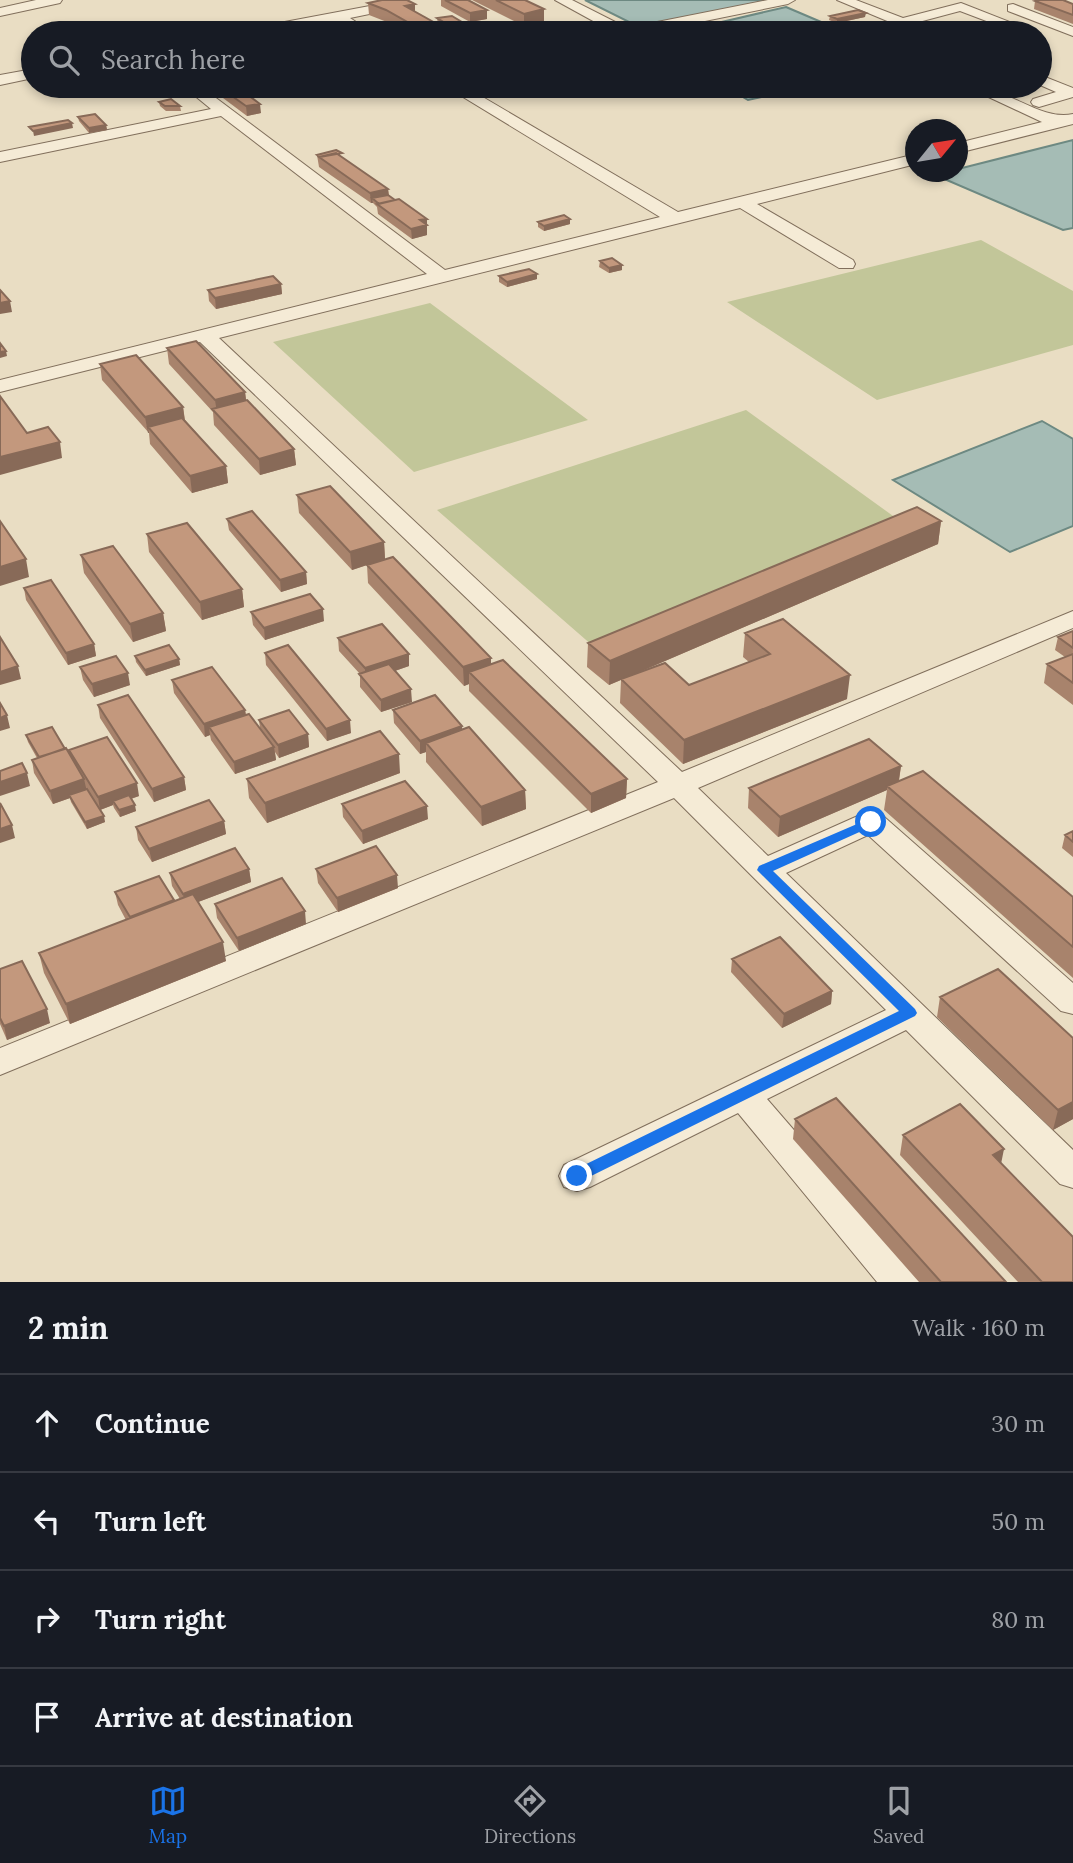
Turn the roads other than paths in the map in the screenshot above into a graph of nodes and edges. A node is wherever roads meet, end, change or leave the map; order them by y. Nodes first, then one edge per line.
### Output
1 (55, 0) edge
2 (391, 0) edge
3 (562, 0) edge
4 (788, 0) edge
5 (844, 0) edge
6 (1003, 5) dead end
7 (0, 12) edge
8 (337, 16) junction
9 (909, 20) dead end
10 (311, 21) edge
11 (346, 21) edge
12 (603, 21) edge
13 (685, 21) edge
14 (898, 21) edge
15 (999, 21) edge
16 (1044, 21) edge
17 (1052, 24) edge
18 (1073, 32) edge
19 (21, 76) edge
20 (0, 80) edge
21 (1052, 85) edge
22 (1072, 93) edge
23 (207, 98) edge
24 (473, 98) edge
25 (1004, 98) edge
26 (1039, 102) dead end
27 (224, 111) junction
28 (1065, 121) edge
29 (968, 145) edge
30 (0, 157) edge
31 (905, 161) edge
32 (742, 202) junction
33 (675, 219) junction
34 (846, 264) dead end
35 (442, 276) junction
36 (205, 336) junction
37 (0, 386) edge
38 (1073, 619) edge
39 (678, 785) junction
40 (764, 870) junction
41 (1073, 1002) edge
42 (910, 1013) junction
43 (0, 1062) edge
44 (743, 1095) junction
45 (1073, 1173) edge
46 (577, 1176) dead end
47 (901, 1282) edge

1 - 7 street
2 - 8 street
3 - 12 street
4 - 13 street
5 - 14 street
6 - 16 street
8 - 10 street
8 - 11 street
9 - 15 street
17 - 18 street
19 - 20 street
21 - 22 street
22 - 26 street
23 - 27 street
24 - 33 street
25 - 28 street
27 - 30 street
27 - 35 street
28 - 29 street
31 - 32 street
32 - 33 street
32 - 34 street
33 - 35 street
35 - 36 street
36 - 37 street
36 - 39 street
38 - 39 street
39 - 40 street
39 - 43 street
40 - 41 street
40 - 42 street
42 - 44 street
42 - 45 street
44 - 46 street
44 - 47 street

